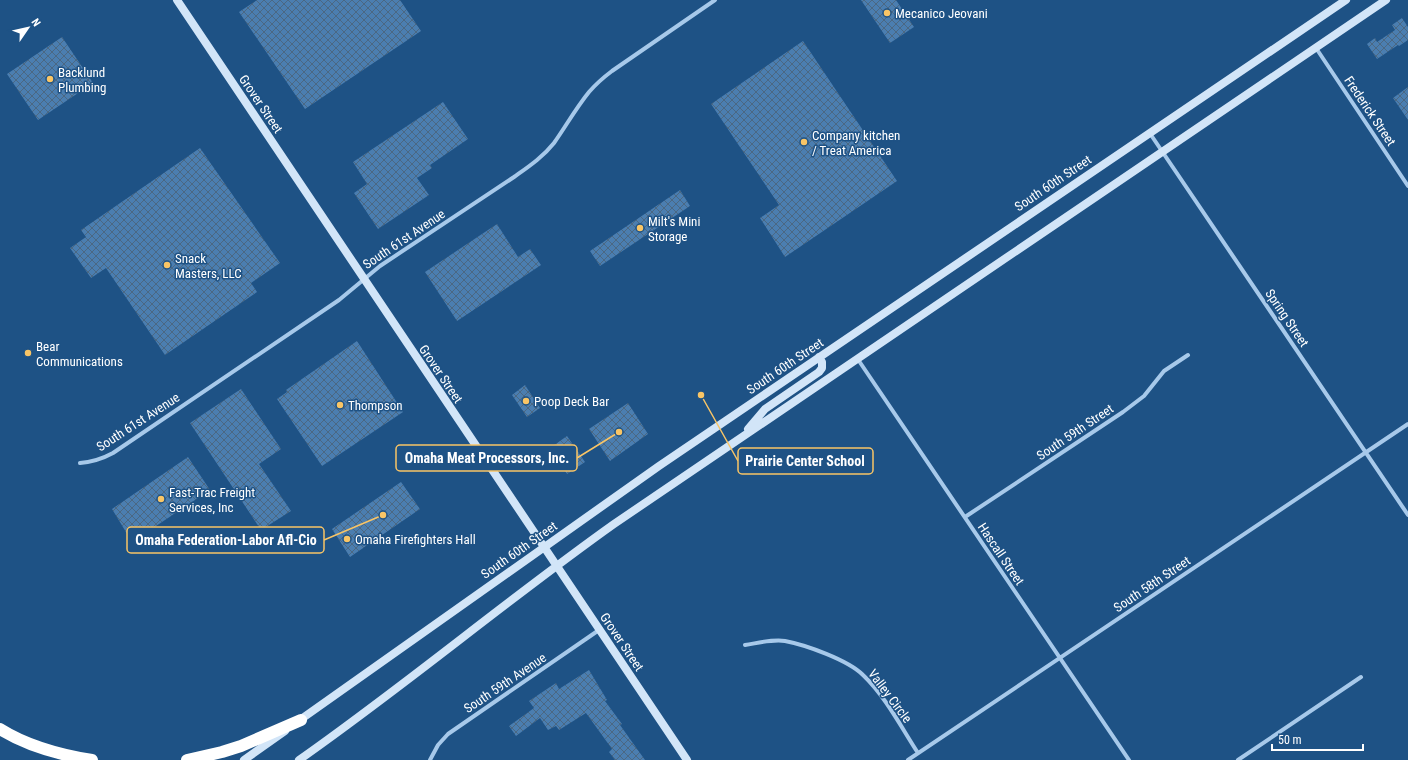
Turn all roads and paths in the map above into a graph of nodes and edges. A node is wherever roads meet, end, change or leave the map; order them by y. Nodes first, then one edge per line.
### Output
1 (177, 0) edge
2 (715, 0) edge
3 (1346, 0) edge
4 (1386, 0) edge
5 (1316, 48) junction
6 (1149, 132) junction
7 (1162, 152) junction
8 (1408, 186) edge
9 (364, 279) junction
10 (1188, 355) dead end
11 (819, 357) junction
12 (857, 358) junction
13 (1408, 424) edge
14 (741, 437) junction
15 (1366, 453) junction
16 (80, 463) dead end
17 (1408, 515) edge
18 (965, 517) junction
19 (543, 547) junction
20 (556, 566) junction
21 (599, 630) junction
22 (745, 645) dead end
23 (1060, 658) junction
24 (1361, 677) dead end
25 (300, 720) junction
26 (0, 729) edge
27 (918, 753) junction
28 (92, 760) edge
29 (187, 760) edge
30 (244, 760) edge
31 (299, 760) edge
32 (430, 760) edge
33 (687, 760) edge
34 (908, 760) edge
35 (1129, 760) edge
36 (1238, 760) edge

1 - 9 main road, Grover Street
2 - 9 street, South 61st Avenue
3 - 6 main road, South 60th Street
4 - 5 main road
5 - 7 main road
5 - 8 street, Frederick Street
6 - 7 street, Spring Street
6 - 11 main road, South 60th Street
7 - 12 main road
7 - 15 street, Spring Street
9 - 16 street, South 61st Avenue
9 - 19 main road, Grover Street
10 - 18 street, South 59th Street
11 - 14 main road
11 - 19 main road, South 60th Street
12 - 14 main road
12 - 18 street, Hascall Street
13 - 15 street, South 58th Street
14 - 20 main road
15 - 17 street, Spring Street
15 - 23 street, South 58th Street
18 - 23 street, Hascall Street
19 - 20 main road, Grover Street
19 - 25 main road, South 60th Street
20 - 21 main road, Grover Street
20 - 31 main road
21 - 32 street, South 59th Avenue
21 - 33 main road, Grover Street
22 - 27 street, Valley Circle
23 - 27 street, South 58th Street
23 - 35 street, Hascall Street
24 - 36 street
25 - 29 highway
25 - 30 main road, South 60th Street
26 - 28 highway
27 - 34 street, South 58th Street

